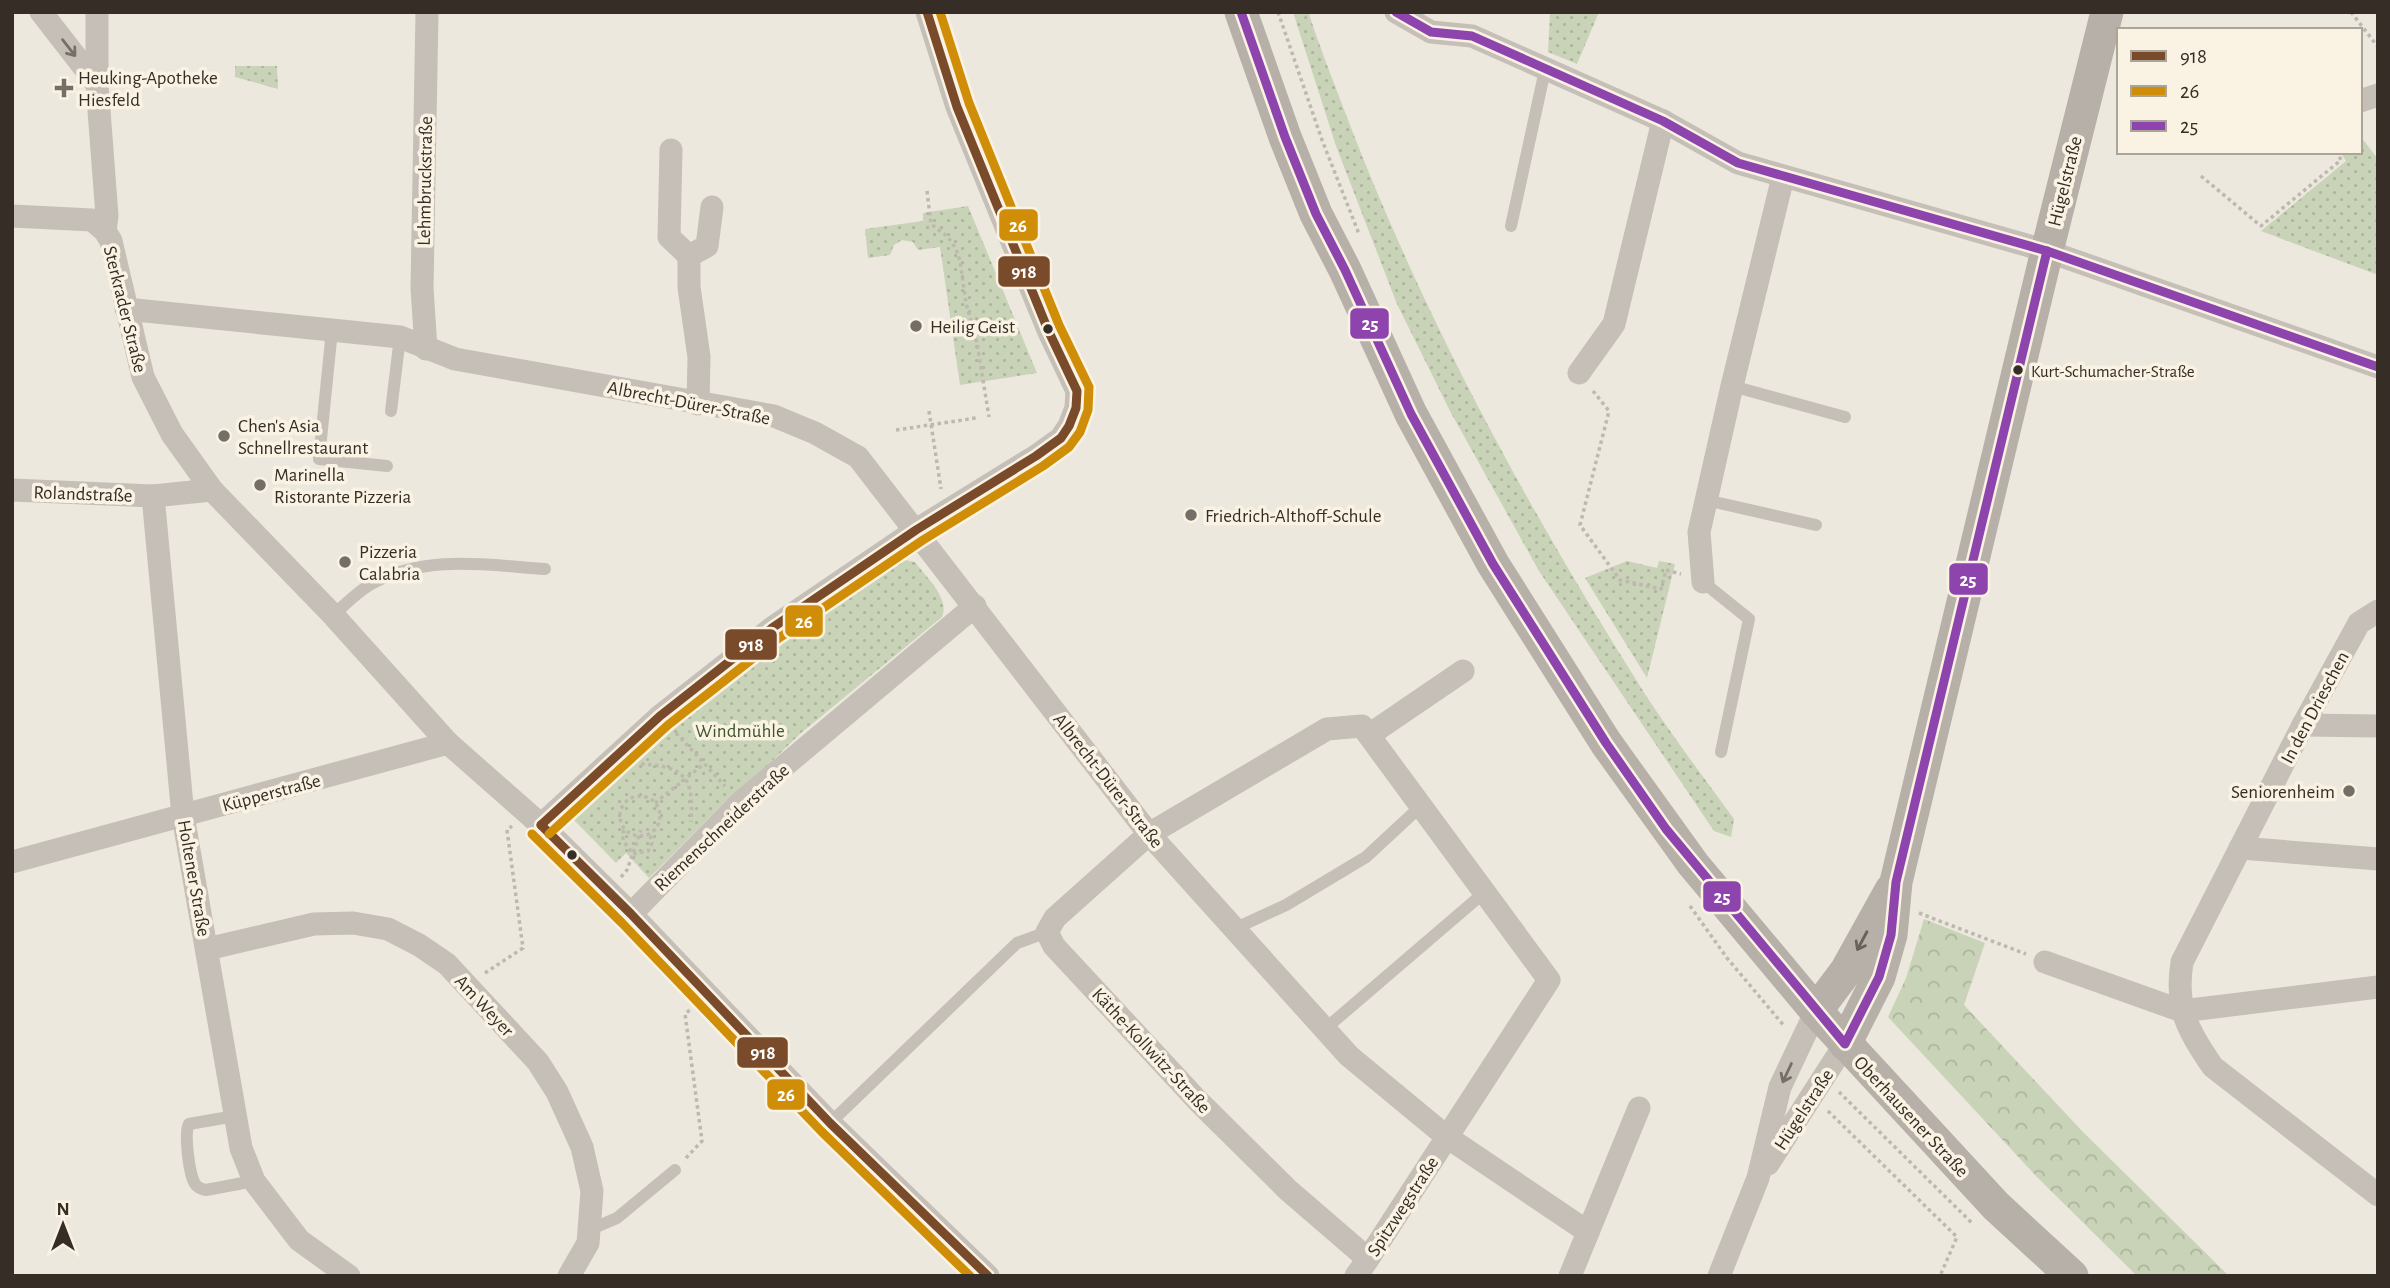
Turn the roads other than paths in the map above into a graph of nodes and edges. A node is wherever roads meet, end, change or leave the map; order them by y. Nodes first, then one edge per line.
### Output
1 (41, 12) edge
2 (97, 12) edge
3 (427, 12) edge
4 (927, 12) edge
5 (1241, 12) edge
6 (1262, 12) edge
7 (1396, 12) edge
8 (2107, 12) edge
9 (1545, 70) junction
10 (97, 84) junction
11 (1663, 121) junction
12 (671, 150) dead end
13 (1783, 177) junction
14 (712, 207) dead end
15 (12, 216) edge
16 (1511, 226) dead end
17 (105, 231) junction
18 (2047, 251) junction
19 (689, 256) junction
20 (1345, 270) junction
21 (126, 309) junction
22 (332, 330) junction
23 (400, 337) junction
24 (426, 349) junction
25 (2378, 367) edge
26 (1579, 373) road end
27 (1732, 386) junction
28 (698, 404) junction
29 (391, 411) dead end
30 (1845, 417) dead end
31 (387, 466) dead end
32 (12, 490) edge
33 (212, 490) junction
34 (153, 496) junction
35 (1706, 500) junction
36 (1816, 525) dead end
37 (916, 530) junction
38 (545, 569) dead end
39 (1703, 582) joint
40 (975, 606) junction
41 (2378, 611) edge
42 (333, 615) junction
43 (1463, 671) dead end
44 (2303, 724) junction
45 (2378, 726) edge
46 (1369, 735) junction
47 (448, 743) junction
48 (1721, 752) dead end
49 (1421, 806) junction
50 (183, 816) junction
51 (535, 818) junction
52 (1149, 834) junction
53 (2240, 848) junction
54 (2378, 859) edge
55 (12, 862) edge
56 (1486, 891) junction
57 (1895, 892) junction
58 (631, 914) junction
59 (1234, 929) junction
60 (1047, 932) junction
61 (207, 948) junction
62 (2045, 962) road end
63 (2378, 987) edge
64 (2182, 1011) junction
65 (1816, 1012) junction
66 (1325, 1029) junction
67 (1845, 1044) junction
68 (1639, 1108) dead end
69 (236, 1116) junction
70 (830, 1124) junction
71 (1447, 1137) junction
72 (675, 1170) road end
73 (1758, 1178) junction
74 (254, 1181) junction
75 (2378, 1195) edge
76 (589, 1230) junction
77 (1588, 1231) junction
78 (1362, 1268) edge
79 (321, 1269) edge
80 (349, 1276) edge
81 (569, 1276) edge
82 (988, 1276) edge
83 (1570, 1276) edge
84 (1719, 1276) edge
85 (2072, 1276) edge

1 -> 10 street
2 - 10 street, Sterkrader Straße
3 - 24 street, Lehmbruckstraße
4 - 37 street
5 - 20 main road, Oberhausener Straße
6 - 20 main road, Oberhausener Straße
7 - 9 street
8 - 18 main road, Hügelstraße
9 - 11 street
9 - 16 lane
10 - 17 street, Sterkrader Straße
11 - 13 street
11 - 26 street
12 - 19 street
13 - 18 street
13 - 27 street
14 - 19 street
15 - 17 street
17 - 21 street, Sterkrader Straße
18 - 25 street
18 - 57 main road, Hügelstraße
19 - 28 street
20 - 65 main road, Oberhausener Straße
21 - 22 street, Albrecht-Dürer-Straße
21 - 33 street, Sterkrader Straße
22 - 23 street, Albrecht-Dürer-Straße
22 - 31 lane
23 - 24 street, Albrecht-Dürer-Straße
23 - 29 lane
24 - 28 street, Albrecht-Dürer-Straße
27 - 30 lane
27 - 35 street
28 - 37 street, Albrecht-Dürer-Straße
32 - 34 street, Rolandstraße
33 - 34 street
33 - 42 street, Sterkrader Straße
34 - 50 street, Holtener Straße
35 - 36 lane
35 - 39 street
37 - 40 street, Albrecht-Dürer-Straße
37 - 51 street
38 - 42 lane
39 - 48 lane
40 - 52 street, Albrecht-Dürer-Straße
40 - 58 street, Riemenschneiderstraße
41 - 44 street, In den Drieschen
42 - 47 street, Sterkrader Straße
43 - 46 street
44 - 45 street
44 - 53 street, In den Drieschen
46 - 49 street
46 - 52 street
47 - 50 street, Küpperstraße
47 - 51 street, Sterkrader Straße
49 - 56 street
49 - 59 lane
50 - 55 street, Küpperstraße
50 - 61 street, Holtener Straße
51 - 58 street, Sterkrader Straße
52 - 59 street, Albrecht-Dürer-Straße
52 - 60 street
53 - 54 street
53 - 64 street, In den Drieschen
56 - 66 lane
56 - 71 street, Spitzwegstraße
57 -> 65 main road, Hügelstraße
57 - 67 main road, Hügelstraße
58 - 70 street, Sterkrader Straße
59 - 66 street, Albrecht-Dürer-Straße
60 - 70 lane
60 - 78 street, Käthe-Kollwitz-Straße
61 - 69 street, Holtener Straße
61 - 76 street, Am Weyer
62 - 64 street
63 - 64 street
64 - 75 street, In den Drieschen
65 - 67 main road, Oberhausener Straße
65 -> 73 street, Hügelstraße
66 - 71 street, Albrecht-Dürer-Straße
67 - 73 street, Hügelstraße
67 - 85 main road, Oberhausener Straße
68 - 77 street
69 - 74 street, Holtener Straße
69 - 74 lane
70 - 82 street, Sterkrader Straße
71 - 77 street, Albrecht-Dürer-Straße
71 - 78 street, Spitzwegstraße
72 - 76 lane
73 - 84 street, Hügelstraße
74 - 79 street, Holtener Straße
76 - 81 street, Am Weyer
77 - 83 street
79 - 80 street, Holtener Straße

